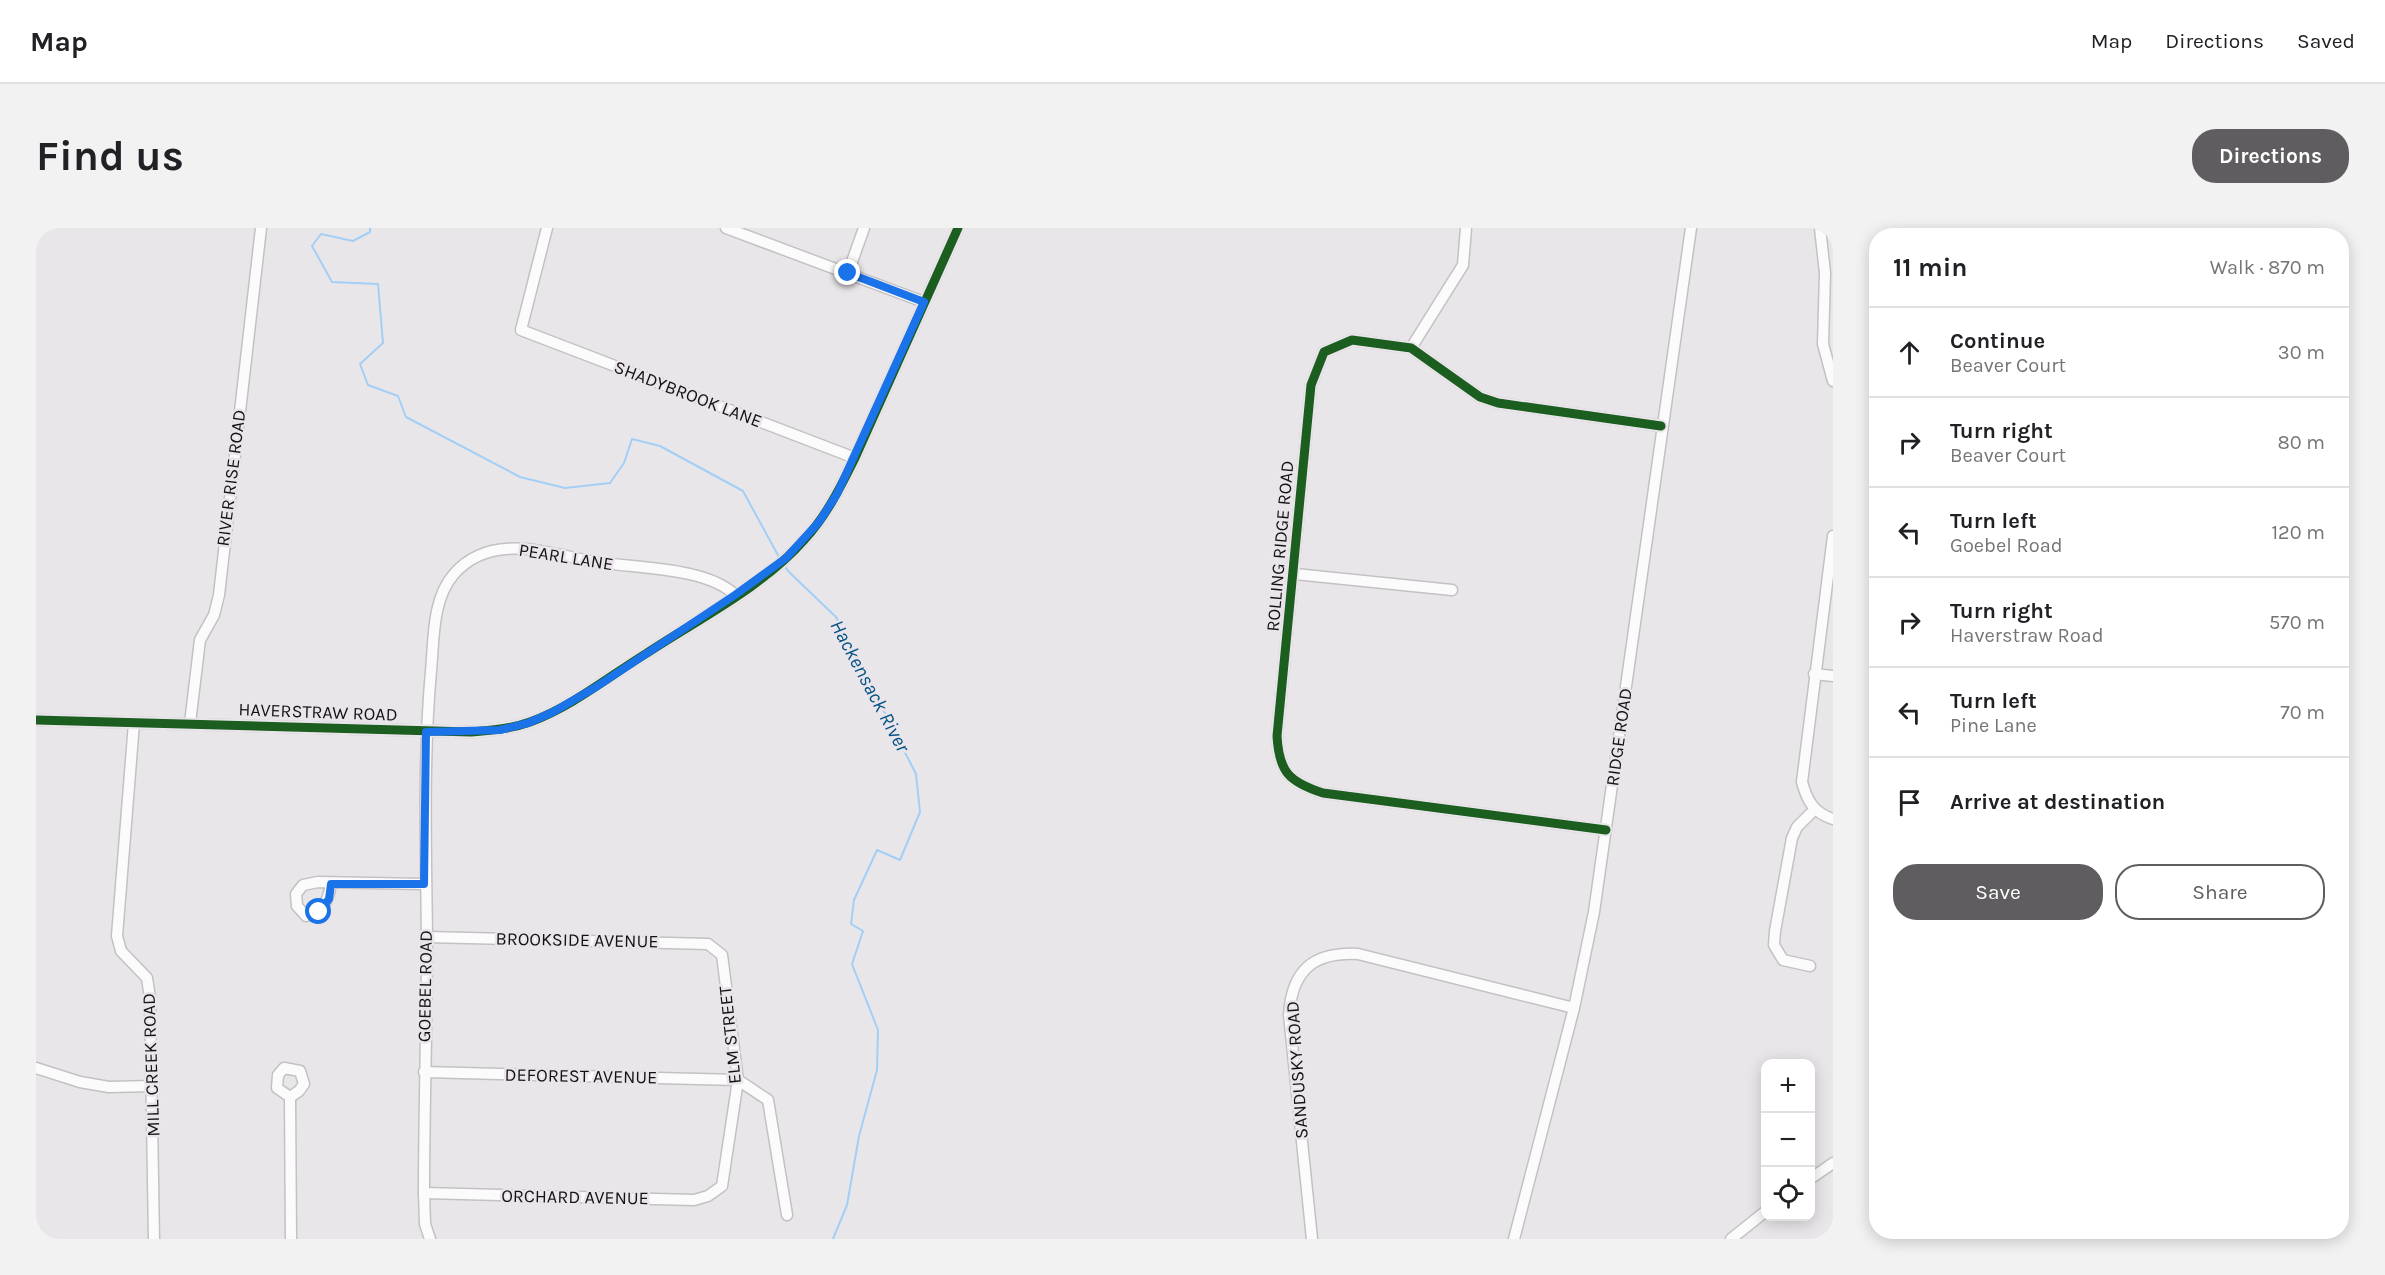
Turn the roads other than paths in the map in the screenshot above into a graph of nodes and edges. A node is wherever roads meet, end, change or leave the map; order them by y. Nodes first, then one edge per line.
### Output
1 (261, 228) edge
2 (547, 228) edge
3 (726, 228) edge
4 (864, 228) edge
5 (958, 228) edge
6 (1466, 228) edge
7 (1691, 228) edge
8 (1820, 228) edge
9 (848, 273) junction
10 (924, 302) junction
11 (1411, 348) junction
12 (1833, 381) edge
13 (1661, 426) junction
14 (855, 458) junction
15 (1833, 536) edge
16 (1295, 573) junction
17 (1452, 590) dead end
18 (735, 595) junction
19 (1814, 674) junction
20 (1833, 676) edge
21 (36, 720) edge
22 (134, 723) junction
23 (190, 723) junction
24 (426, 732) junction
25 (1814, 810) junction
26 (1833, 819) edge
27 (1606, 830) junction
28 (331, 884) dead end
29 (424, 884) junction
30 (427, 937) junction
31 (722, 956) joint
32 (1809, 966) dead end
33 (1574, 1008) junction
34 (36, 1068) edge
35 (424, 1072) junction
36 (738, 1080) junction
37 (153, 1086) junction
38 (290, 1097) dead end
39 (1833, 1163) edge
40 (1815, 1176) edge
41 (722, 1186) joint
42 (424, 1193) junction
43 (787, 1215) dead end
44 (1761, 1215) edge
45 (154, 1239) edge
46 (291, 1239) edge
47 (430, 1239) edge
48 (1312, 1239) edge
49 (1514, 1239) edge
50 (1731, 1239) edge

1 - 23 street, RIVER RISE ROAD
2 - 14 street, SHADYBROOK LANE
3 - 9 street
4 - 9 street
5 - 10 street, HAVERSTRAW ROAD
6 - 11 street
7 - 13 street, RIDGE ROAD
8 - 12 street
9 - 10 street
10 - 14 street, HAVERSTRAW ROAD
11 - 13 street, ROLLING RIDGE ROAD
11 - 16 street, ROLLING RIDGE ROAD
13 - 27 street, RIDGE ROAD
14 - 18 street, HAVERSTRAW ROAD
15 - 19 street
16 - 17 street
16 - 27 street, ROLLING RIDGE ROAD
18 - 24 street, HAVERSTRAW ROAD
18 - 24 street, PEARL LANE
19 - 20 street
19 - 25 street
21 - 22 street, HAVERSTRAW ROAD
22 - 23 street, HAVERSTRAW ROAD
22 - 37 street, MILL CREEK ROAD
23 - 24 street, HAVERSTRAW ROAD
24 - 29 street, GOEBEL ROAD
25 - 26 street
25 - 32 street
27 - 33 street, RIDGE ROAD
28 - 29 street
29 - 30 street, GOEBEL ROAD
30 - 31 street, BROOKSIDE AVENUE
30 - 35 street, GOEBEL ROAD
31 - 36 street, ELM STREET
33 - 48 street, SANDUSKY ROAD
33 - 49 street, RIDGE ROAD
34 - 37 street
35 - 36 street, DEFOREST AVENUE
35 - 42 street, GOEBEL ROAD
36 - 41 street, ELM STREET
36 - 43 street
37 - 45 street, MILL CREEK ROAD
38 - 46 street
39 - 40 street
41 - 42 street, ORCHARD AVENUE
42 - 47 street, GOEBEL ROAD
44 - 50 street

